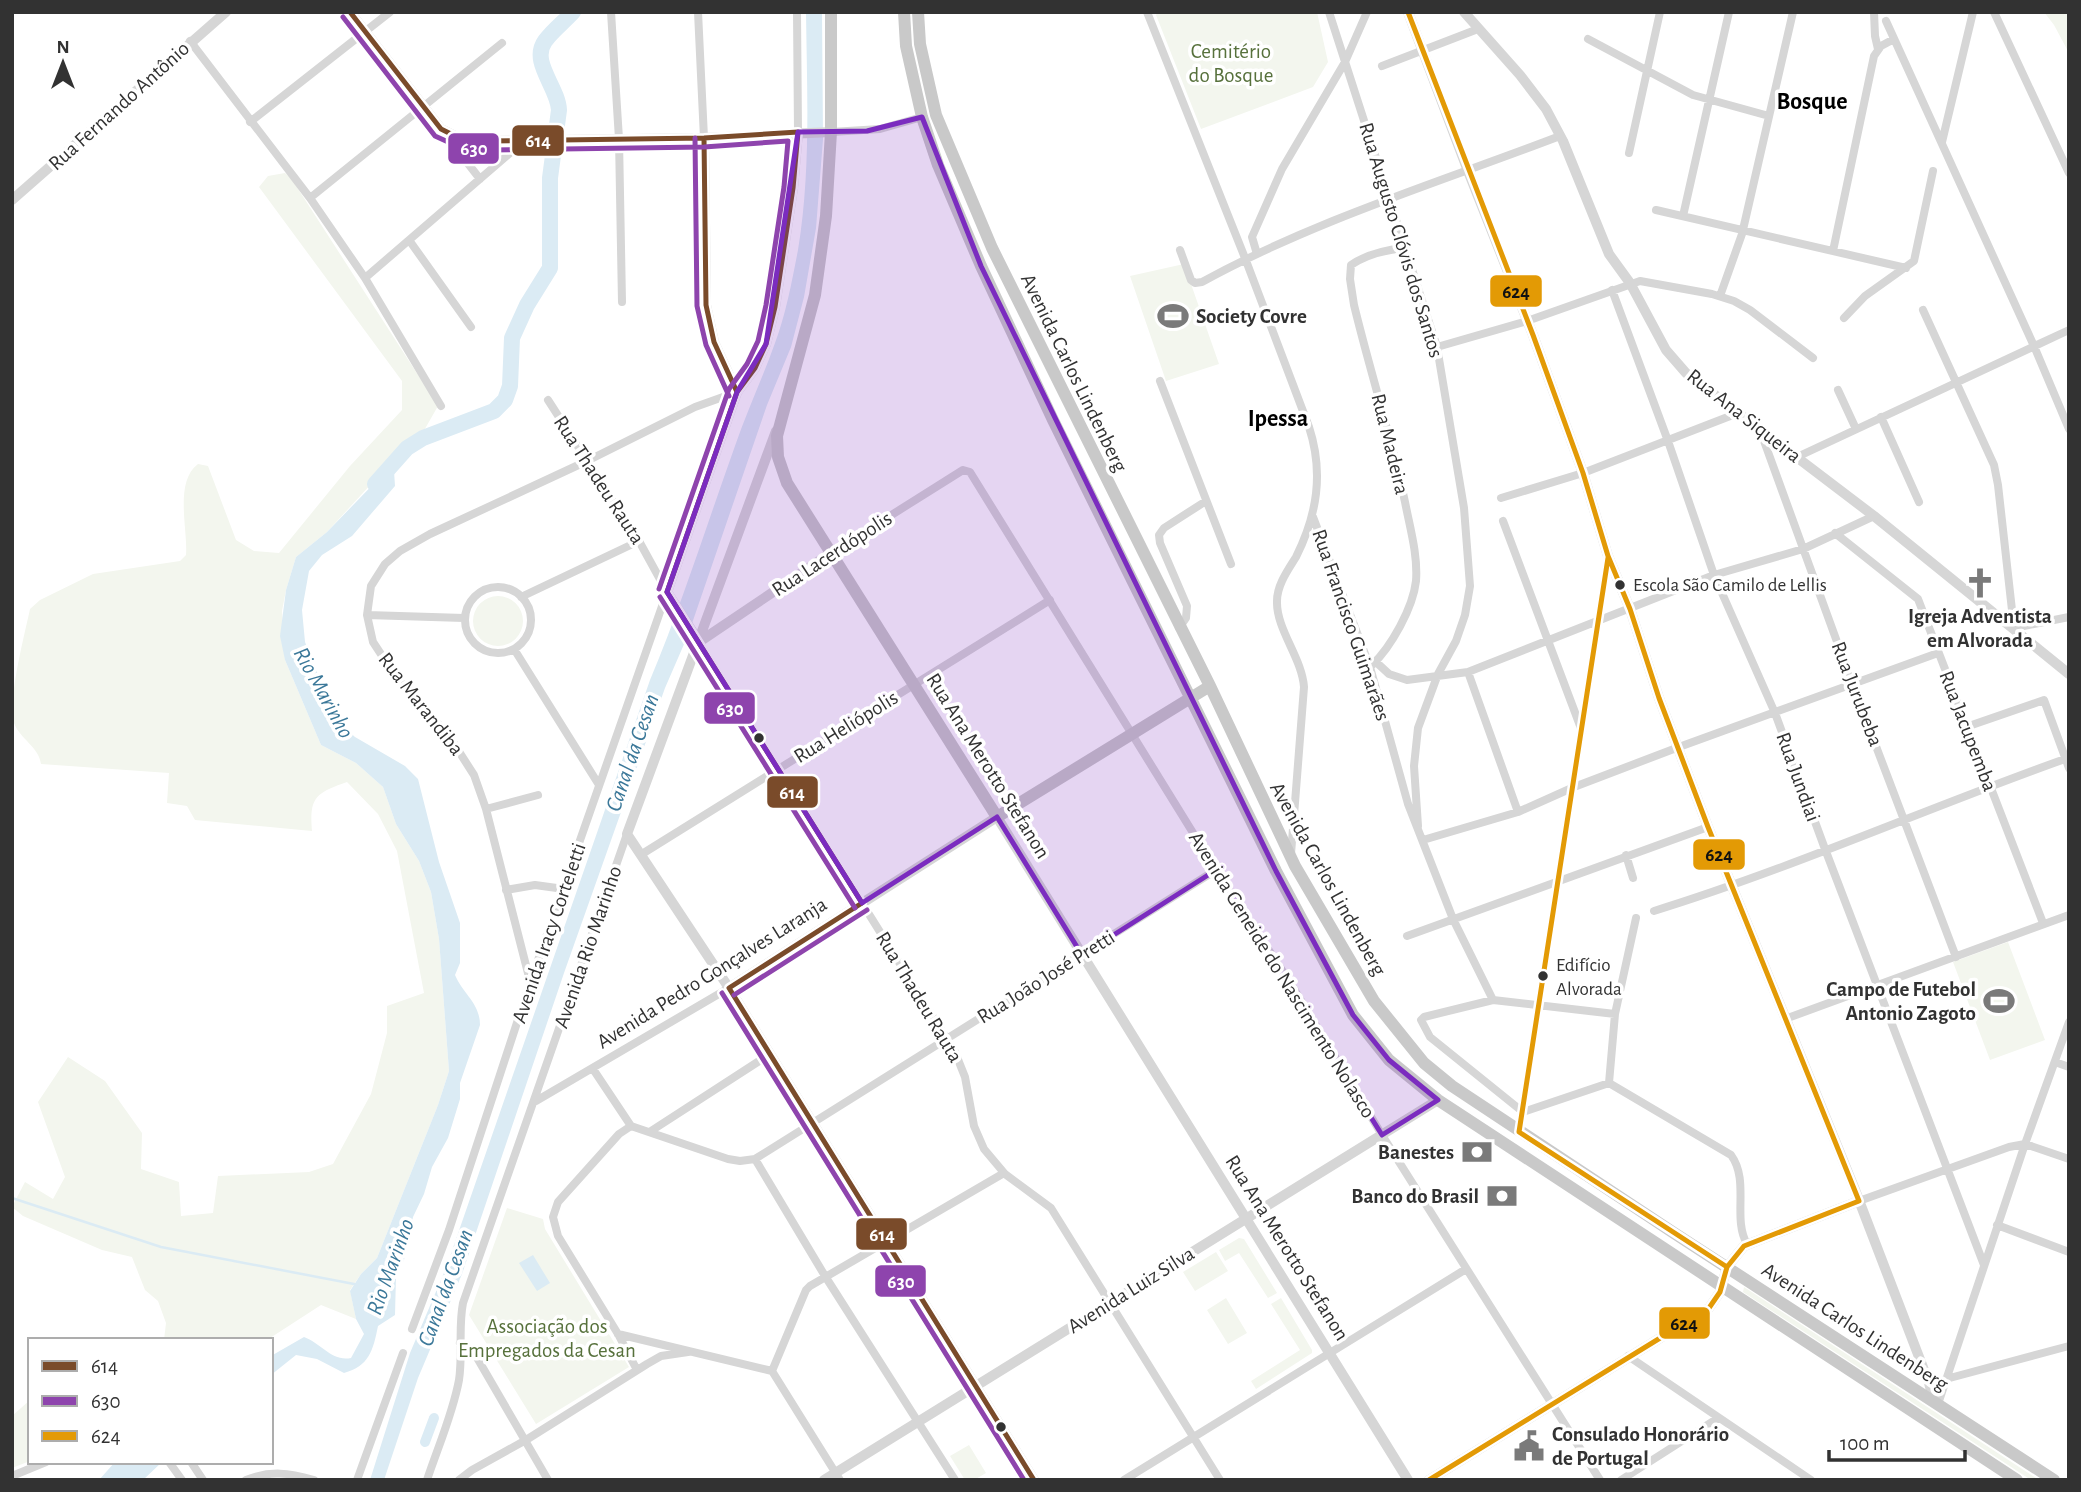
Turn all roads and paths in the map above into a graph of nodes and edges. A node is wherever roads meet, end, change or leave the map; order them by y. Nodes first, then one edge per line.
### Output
1 (226, 12) edge
2 (350, 12) edge
3 (390, 12) edge
4 (611, 12) edge
5 (698, 12) edge
6 (797, 12) edge
7 (831, 12) edge
8 (904, 12) edge
9 (918, 12) edge
10 (1147, 12) edge
11 (1329, 12) edge
12 (1367, 12) edge
13 (1408, 12) edge
14 (1464, 12) edge
15 (1660, 12) edge
16 (1729, 12) edge
17 (1793, 12) edge
18 (1874, 12) edge
19 (1973, 12) edge
20 (1994, 12) edge
21 (1886, 21) dead end
22 (1478, 29) junction
23 (366, 32) junction
24 (1588, 39) dead end
25 (1894, 39) junction
26 (190, 41) junction
27 (502, 43) dead end
28 (1878, 49) junction
29 (1422, 50) junction
30 (1345, 62) junction
31 (1382, 66) dead end
32 (1647, 71) junction
33 (1708, 101) junction
34 (423, 107) junction
35 (1769, 116) junction
36 (922, 117) junction
37 (250, 122) junction
38 (441, 129) junction
39 (803, 132) junction
40 (828, 132) junction
41 (1560, 136) junction
42 (704, 138) junction
43 (619, 139) junction
44 (524, 141) junction
45 (1942, 142) junction
46 (1629, 153) dead end
47 (1468, 171) junction
48 (1933, 171) dead end
49 (2069, 173) edge
50 (480, 179) junction
51 (310, 198) junction
52 (1388, 198) junction
53 (12, 200) edge
54 (1656, 210) dead end
55 (1683, 216) junction
56 (1743, 229) junction
57 (408, 240) junction
58 (1404, 248) junction
59 (1180, 250) dead end
60 (1833, 251) junction
61 (1257, 254) junction
62 (1245, 258) junction
63 (1906, 268) junction
64 (365, 278) junction
65 (1630, 283) junction
66 (1612, 289) junction
67 (1720, 296) junction
68 (622, 302) dead end
69 (1923, 310) dead end
70 (1844, 318) dead end
71 (1527, 321) junction
72 (471, 327) dead end
73 (2069, 330) edge
74 (2034, 346) junction
75 (1437, 347) junction
76 (1813, 358) dead end
77 (730, 375) junction
78 (750, 376) junction
79 (1160, 381) dead end
80 (1957, 382) junction
81 (1838, 390) dead end
82 (737, 392) junction
83 (548, 400) dead end
84 (442, 406) dead end
85 (1738, 413) junction
86 (1881, 417) junction
87 (779, 422) junction
88 (1856, 429) junction
89 (2069, 429) edge
90 (1760, 430) junction
91 (1668, 440) junction
92 (1797, 457) junction
93 (587, 461) junction
94 (967, 470) joint
95 (1583, 473) junction
96 (1501, 498) dead end
97 (1206, 501) junction
98 (1919, 502) dead end
99 (1874, 516) junction
100 (1312, 517) junction
101 (1503, 521) dead end
102 (1835, 533) junction
103 (639, 541) junction
104 (1802, 549) junction
105 (831, 553) junction
106 (1608, 556) junction
107 (1231, 564) dead end
108 (1714, 575) junction
109 (667, 592) junction
110 (522, 597) junction
111 (1050, 600) junction
112 (1630, 609) junction
113 (367, 615) junction
114 (2069, 617) edge
115 (464, 618) junction
116 (1600, 620) junction
117 (1179, 628) junction
118 (2014, 628) junction
119 (699, 642) junction
120 (1549, 642) junction
121 (514, 649) junction
122 (1938, 653) junction
123 (1373, 664) junction
124 (1468, 672) junction
125 (1438, 674) junction
126 (2069, 674) edge
127 (1852, 683) junction
128 (914, 685) junction
129 (1210, 685) junction
130 (1191, 696) junction
131 (1775, 713) junction
132 (1966, 727) junction
133 (1582, 733) junction
134 (1133, 735) junction
135 (1679, 747) junction
136 (2065, 759) junction
137 (2069, 768) edge
138 (779, 769) junction
139 (599, 785) junction
140 (1989, 785) junction
141 (1574, 787) junction
142 (538, 795) dead end
143 (485, 809) junction
144 (1518, 812) junction
145 (997, 817) junction
146 (1905, 818) junction
147 (1418, 826) junction
148 (1707, 827) junction
149 (627, 834) junction
150 (1423, 840) junction
151 (1825, 849) junction
152 (642, 854) junction
153 (1626, 855) junction
154 (1290, 857) junction
155 (1216, 870) junction
156 (1633, 878) dead end
157 (1559, 881) junction
158 (1731, 887) junction
159 (564, 889) junction
160 (506, 890) junction
161 (862, 903) junction
162 (1654, 911) dead end
163 (2069, 915) edge
164 (1636, 918) dead end
165 (1453, 919) junction
166 (2043, 923) junction
167 (1407, 936) dead end
168 (1082, 955) junction
169 (1956, 957) junction
170 (530, 983) junction
171 (1876, 984) junction
172 (729, 988) junction
173 (1493, 1000) junction
174 (1539, 1005) junction
175 (1615, 1014) junction
176 (1785, 1019) junction
177 (2069, 1022) edge
178 (947, 1038) junction
179 (770, 1054) junction
180 (2055, 1062) junction
181 (2069, 1067) edge
182 (593, 1069) junction
183 (1609, 1083) junction
184 (1438, 1100) junction
185 (536, 1101) junction
186 (1523, 1112) junction
187 (813, 1122) junction
188 (631, 1126) junction
189 (651, 1131) junction
190 (1520, 1132) junction
191 (1382, 1135) junction
192 (2025, 1144) junction
193 (755, 1159) junction
194 (2069, 1159) edge
195 (1948, 1168) junction
196 (1004, 1173) junction
197 (1859, 1201) junction
198 (1247, 1219) junction
199 (1997, 1225) junction
200 (886, 1241) junction
201 (1747, 1244) junction
202 (2069, 1252) edge
203 (1984, 1265) junction
204 (1727, 1267) junction
205 (1466, 1269) junction
206 (825, 1276) junction
207 (1722, 1286) junction
208 (1111, 1302) junction
209 (412, 1329) dead end
210 (618, 1334) junction
211 (460, 1343) junction
212 (2069, 1346) edge
213 (688, 1352) junction
214 (402, 1353) dead end
215 (1329, 1353) junction
216 (1628, 1356) junction
217 (637, 1370) junction
218 (772, 1371) junction
219 (1946, 1379) junction
220 (976, 1387) junction
221 (1936, 1403) junction
222 (1552, 1404) junction
223 (1718, 1418) junction
224 (919, 1420) junction
225 (1193, 1437) junction
226 (526, 1440) junction
227 (41, 1464) edge
228 (171, 1464) edge
229 (192, 1464) edge
230 (12, 1476) edge
231 (838, 1476) edge
232 (2011, 1478) edge
233 (1410, 1479) edge
234 (1808, 1479) edge
235 (182, 1480) edge
236 (203, 1480) edge
237 (246, 1480) edge
238 (314, 1480) edge
239 (357, 1480) edge
240 (427, 1480) edge
241 (459, 1480) edge
242 (548, 1480) edge
243 (824, 1480) edge
244 (955, 1480) edge
245 (1034, 1480) edge
246 (1124, 1480) edge
247 (1220, 1480) edge
248 (1429, 1480) edge
249 (1600, 1480) edge
250 (1621, 1480) edge
251 (2054, 1480) edge

1 - 26 street, Rua Fernando Antônio
2 - 23 street
3 - 23 street
4 - 43 street
5 - 42 street
6 - 39 street, Avenida Iracy Corteletti
7 - 40 main road, Rua Ana Merotto Stefanon
8 - 36 main road, Avenida Carlos Lindenberg
9 - 117 main road, Avenida Carlos Lindenberg
10 - 62 street, Rua Francisco Guimarães
11 - 30 street, Rua Augusto Clóvis dos Santos
12 - 30 street
13 - 29 street
14 - 22 street, Rua Ana Siqueira
15 - 32 street
16 - 33 street
17 - 35 street
18 - 28 street
19 - 45 street
20 - 49 street
21 - 25 street
22 - 29 street
22 - 41 street, Rua Ana Siqueira
23 - 34 street
23 - 37 street
24 - 32 street
25 - 28 street
25 - 45 street
26 - 37 street
26 - 53 street, Rua Fernando Antônio
27 - 34 street
28 - 60 street
29 - 31 street
29 - 47 street
30 - 52 street, Rua Augusto Clóvis dos Santos
30 - 61 street
32 - 33 street
32 - 46 street
33 - 35 street
33 - 55 street
34 - 38 street
34 - 51 street
35 - 56 street
36 - 40 street
36 - 130 main road, Avenida Carlos Lindenberg
37 - 51 street
38 - 44 street
38 - 50 street
39 - 40 street
39 - 42 street
39 - 78 street, Avenida Iracy Corteletti
40 - 87 main road, Rua Ana Merotto Stefanon
41 - 47 street
41 - 65 street, Rua Ana Siqueira
42 - 43 street
42 - 77 street
43 - 44 street
43 - 68 street
44 - 50 street
45 - 74 street
47 - 52 street
47 - 71 street
48 - 63 street
50 - 57 street
51 - 64 street
52 - 58 street, Rua Augusto Clóvis dos Santos
52 - 61 street
54 - 55 street
55 - 56 street
56 - 60 street
56 - 67 street
57 - 64 street
57 - 72 street
58 - 75 street, Rua Augusto Clóvis dos Santos
58 - 123 street, Rua Madeira
59 - 62 street
60 - 63 street
61 - 62 street
62 - 100 street, Rua Francisco Guimarães
63 - 70 street
64 - 84 street
65 - 66 street
65 - 67 street
65 - 85 street, Rua Ana Siqueira
66 - 71 street
66 - 91 street, Rua Jundiai
67 - 76 street
69 - 80 street
71 - 75 street
71 - 95 street
73 - 74 street
74 - 80 street
74 - 89 street
75 - 125 street, Rua Augusto Clóvis dos Santos
77 - 78 street
77 - 82 street
78 - 82 street, Avenida Iracy Corteletti
79 - 97 street
80 - 86 street
80 - 118 street
81 - 88 street
82 - 93 street, Rua Marandiba
82 - 109 street, Avenida Iracy Corteletti
83 - 93 street, Rua Thadeu Rauta
85 - 90 street, Rua Ana Siqueira
85 - 91 street
86 - 88 street
86 - 98 street
87 - 105 main road, Rua Ana Merotto Stefanon
87 - 119 street, Avenida Rio Marinho
88 - 92 street
90 - 92 street, Rua Ana Siqueira
90 - 104 street, Rua Jurubeba
91 - 95 street
91 - 108 street, Rua Jundiai
92 - 99 street, Rua Ana Siqueira
93 - 103 street, Rua Thadeu Rauta
93 - 113 street, Rua Marandiba
94 - 105 street, Rua Lacerdópolis
94 - 111 street, Avenida Geneide do Nascimento Nolasco
95 - 96 street
95 - 106 street
97 - 107 street
97 - 117 street
99 - 102 street
99 - 118 street, Rua Ana Siqueira
100 - 123 street, Rua Francisco Guimarães
100 - 154 street
101 - 120 street
102 - 104 street
102 - 122 street, Rua Jacupemba
103 - 109 street, Rua Thadeu Rauta
103 - 110 street
104 - 108 street
104 - 127 street, Rua Jurubeba
105 - 119 street, Rua Lacerdópolis
105 - 128 main road, Rua Ana Merotto Stefanon
106 - 112 street
106 - 116 street
108 - 112 street
108 - 131 street, Rua Jundiai
109 - 119 street, Rua Thadeu Rauta
109 - 139 street, Avenida Iracy Corteletti
110 - 115 street
110 - 121 street
111 - 128 street, Rua Heliópolis
111 - 134 street, Avenida Geneide do Nascimento Nolasco
112 - 116 street
112 - 135 street
113 - 115 street
113 - 143 street, Rua Marandiba
114 - 118 street
115 - 121 street
116 - 120 street
116 - 133 street
117 - 129 main road, Avenida Carlos Lindenberg
118 - 126 street, Rua Ana Siqueira
119 - 138 street, Rua Thadeu Rauta
119 - 149 street, Avenida Rio Marinho
120 - 124 street
120 - 133 street
121 - 139 street
122 - 127 street
122 - 132 street, Rua Jacupemba
123 - 125 street
123 - 147 street, Rua Francisco Guimarães
124 - 125 street
124 - 144 street
125 - 147 street, Rua Augusto Clóvis dos Santos
127 - 131 street
127 - 146 street, Rua Jurubeba
128 - 138 street, Rua Heliópolis
128 - 145 main road, Rua Ana Merotto Stefanon
129 - 130 main road, Avenida Pedro Gonçalves Laranja
129 - 154 main road, Avenida Carlos Lindenberg
130 - 134 main road, Avenida Pedro Gonçalves Laranja
130 - 184 main road, Avenida Carlos Lindenberg
131 - 135 street
131 - 151 street, Rua Jundiai
132 - 136 street
132 - 140 street, Rua Jacupemba
133 - 141 street
134 - 145 main road, Avenida Pedro Gonçalves Laranja
134 - 155 street, Avenida Geneide do Nascimento Nolasco
135 - 141 street
135 - 148 street
136 - 137 street
136 - 140 street
138 - 152 street, Rua Heliópolis
138 - 161 street, Rua Thadeu Rauta
139 - 159 street, Avenida Iracy Corteletti
140 - 146 street
140 - 166 street, Rua Jacupemba
141 - 144 street
141 - 157 street
142 - 143 street
143 - 160 street, Rua Marandiba
144 - 150 street
145 - 161 street, Avenida Pedro Gonçalves Laranja
145 - 168 street, Rua Ana Merotto Stefanon
146 - 151 street
146 - 169 street, Rua Jurubeba
147 - 150 street
148 - 153 street
148 - 158 street
149 - 152 street
149 - 185 street, Avenida Rio Marinho
150 - 165 street
151 - 158 street
151 - 171 street, Rua Jundiai
152 - 172 street
153 - 156 street
153 - 157 street
154 - 190 main road, Avenida Carlos Lindenberg
155 - 168 street, Rua João José Pretti
155 - 191 street, Avenida Geneide do Nascimento Nolasco
157 - 165 street
157 - 174 street
158 - 162 street
158 - 176 street
159 - 160 street
159 - 170 street, Avenida Iracy Corteletti
160 - 170 street, Rua Marandiba
161 - 172 street, Avenida Pedro Gonçalves Laranja
161 - 178 street, Rua Thadeu Rauta
163 - 166 street
164 - 175 street
165 - 167 street
165 - 173 street
166 - 169 street
168 - 178 street, Rua João José Pretti
168 - 198 street, Rua Ana Merotto Stefanon
169 - 171 street
170 - 209 street, Avenida Iracy Corteletti
171 - 176 street
171 - 195 street, Rua Jundiai
172 - 179 street
172 - 182 street, Avenida Pedro Gonçalves Laranja
173 - 174 street
173 - 186 street
174 - 175 street
174 - 186 street
175 - 183 street
176 - 197 street
177 - 180 street
178 - 187 street, Rua João José Pretti
178 - 196 street, Rua Thadeu Rauta
179 - 187 street
179 - 189 street
180 - 181 street
180 - 192 street
182 - 185 street, Avenida Pedro Gonçalves Laranja
182 - 188 street
183 - 186 street
183 - 201 street
184 - 191 street, Avenida Luiz Silva
184 - 207 main road, Avenida Carlos Lindenberg
185 - 211 street, Avenida Rio Marinho
186 - 190 street
187 - 193 street, Rua João José Pretti
187 - 200 street
188 - 189 street
188 - 210 street
189 - 193 street
190 - 204 main road, Avenida Carlos Lindenberg
191 - 198 street, Avenida Luiz Silva
191 - 205 street, Avenida Geneide do Nascimento Nolasco
192 - 194 street
192 - 195 street
192 - 199 street
193 - 206 street
195 - 197 street
195 - 203 street, Rua Jundiai
196 - 200 street
196 - 208 street, Rua Thadeu Rauta
197 - 201 street
197 - 221 street
198 - 208 street, Avenida Luiz Silva
198 - 215 street, Rua Ana Merotto Stefanon
199 - 202 street
199 - 203 street
200 - 206 street
200 - 220 street
201 - 204 street
203 - 219 street
204 - 207 street
204 - 221 main road, Avenida Carlos Lindenberg
205 - 215 street
205 - 222 street, Avenida Geneide do Nascimento Nolasco
206 - 218 street
206 - 224 street
207 - 216 street
207 - 232 main road, Avenida Carlos Lindenberg
208 - 220 street, Avenida Luiz Silva
208 - 225 street, Rua Thadeu Rauta
210 - 213 street
210 - 217 street
211 - 226 street
211 - 240 street, Avenida Rio Marinho
212 - 219 street
213 - 217 street
213 - 218 street
214 - 239 street
215 - 225 street
215 - 233 street, Rua Ana Merotto Stefanon
216 - 222 street
216 - 223 street
217 - 226 street
218 - 231 street
219 - 221 street
220 - 224 street, Avenida Luiz Silva
220 - 245 street
221 - 251 main road, Avenida Carlos Lindenberg
222 - 248 street
222 - 249 street, Avenida Geneide do Nascimento Nolasco
223 - 234 street
223 - 250 street
224 - 231 street, Avenida Luiz Silva
224 - 244 street
225 - 246 street
225 - 247 street, Rua Thadeu Rauta
226 - 241 street
226 - 242 street
227 - 230 street
228 - 235 street
229 - 236 street
231 - 243 street, Avenida Luiz Silva
237 - 238 street

